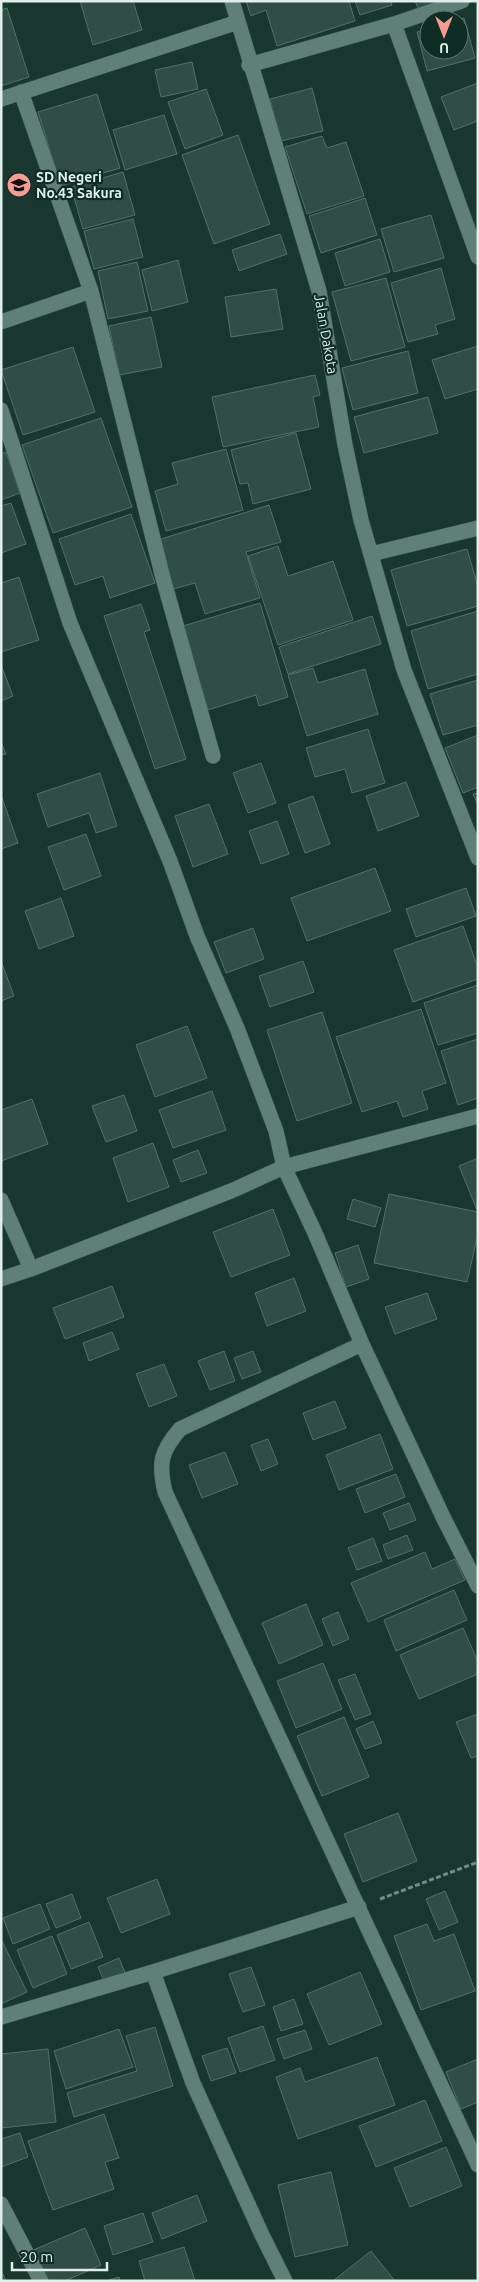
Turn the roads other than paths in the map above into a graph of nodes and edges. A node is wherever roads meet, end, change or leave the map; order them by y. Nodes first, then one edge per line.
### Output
1 (232, 1) edge
2 (462, 1) edge
3 (238, 22) junction
4 (394, 24) junction
5 (249, 65) junction
6 (21, 92) junction
7 (1, 99) edge
8 (478, 257) edge
9 (91, 291) junction
10 (1, 322) edge
11 (1, 410) edge
12 (478, 528) edge
13 (371, 554) junction
14 (213, 756) dead end
15 (478, 858) edge
16 (478, 1116) edge
17 (284, 1167) junction
18 (1, 1200) edge
19 (31, 1270) junction
20 (1, 1279) edge
21 (362, 1344) junction
22 (478, 1586) edge
23 (359, 1907) junction
24 (153, 1972) junction
25 (1, 2017) edge
26 (478, 2165) edge
27 (1, 2204) edge
28 (41, 2281) edge
29 (285, 2281) edge

1 - 3 street, Jalan Dakota
2 - 4 street
3 - 5 street, Jalan Dakota
3 - 6 street
4 - 5 street
4 - 8 street
5 - 13 street, Jalan Dakota
6 - 7 street
6 - 9 street
9 - 10 street
9 - 14 street
11 - 17 street
12 - 13 street
13 - 15 street, Jalan Dakota
16 - 17 street
17 - 19 street
17 - 21 street
18 - 19 street
19 - 20 street
21 - 22 street
21 - 23 street
23 - 24 street
23 - 26 street
24 - 25 street
24 - 29 street
27 - 28 street

